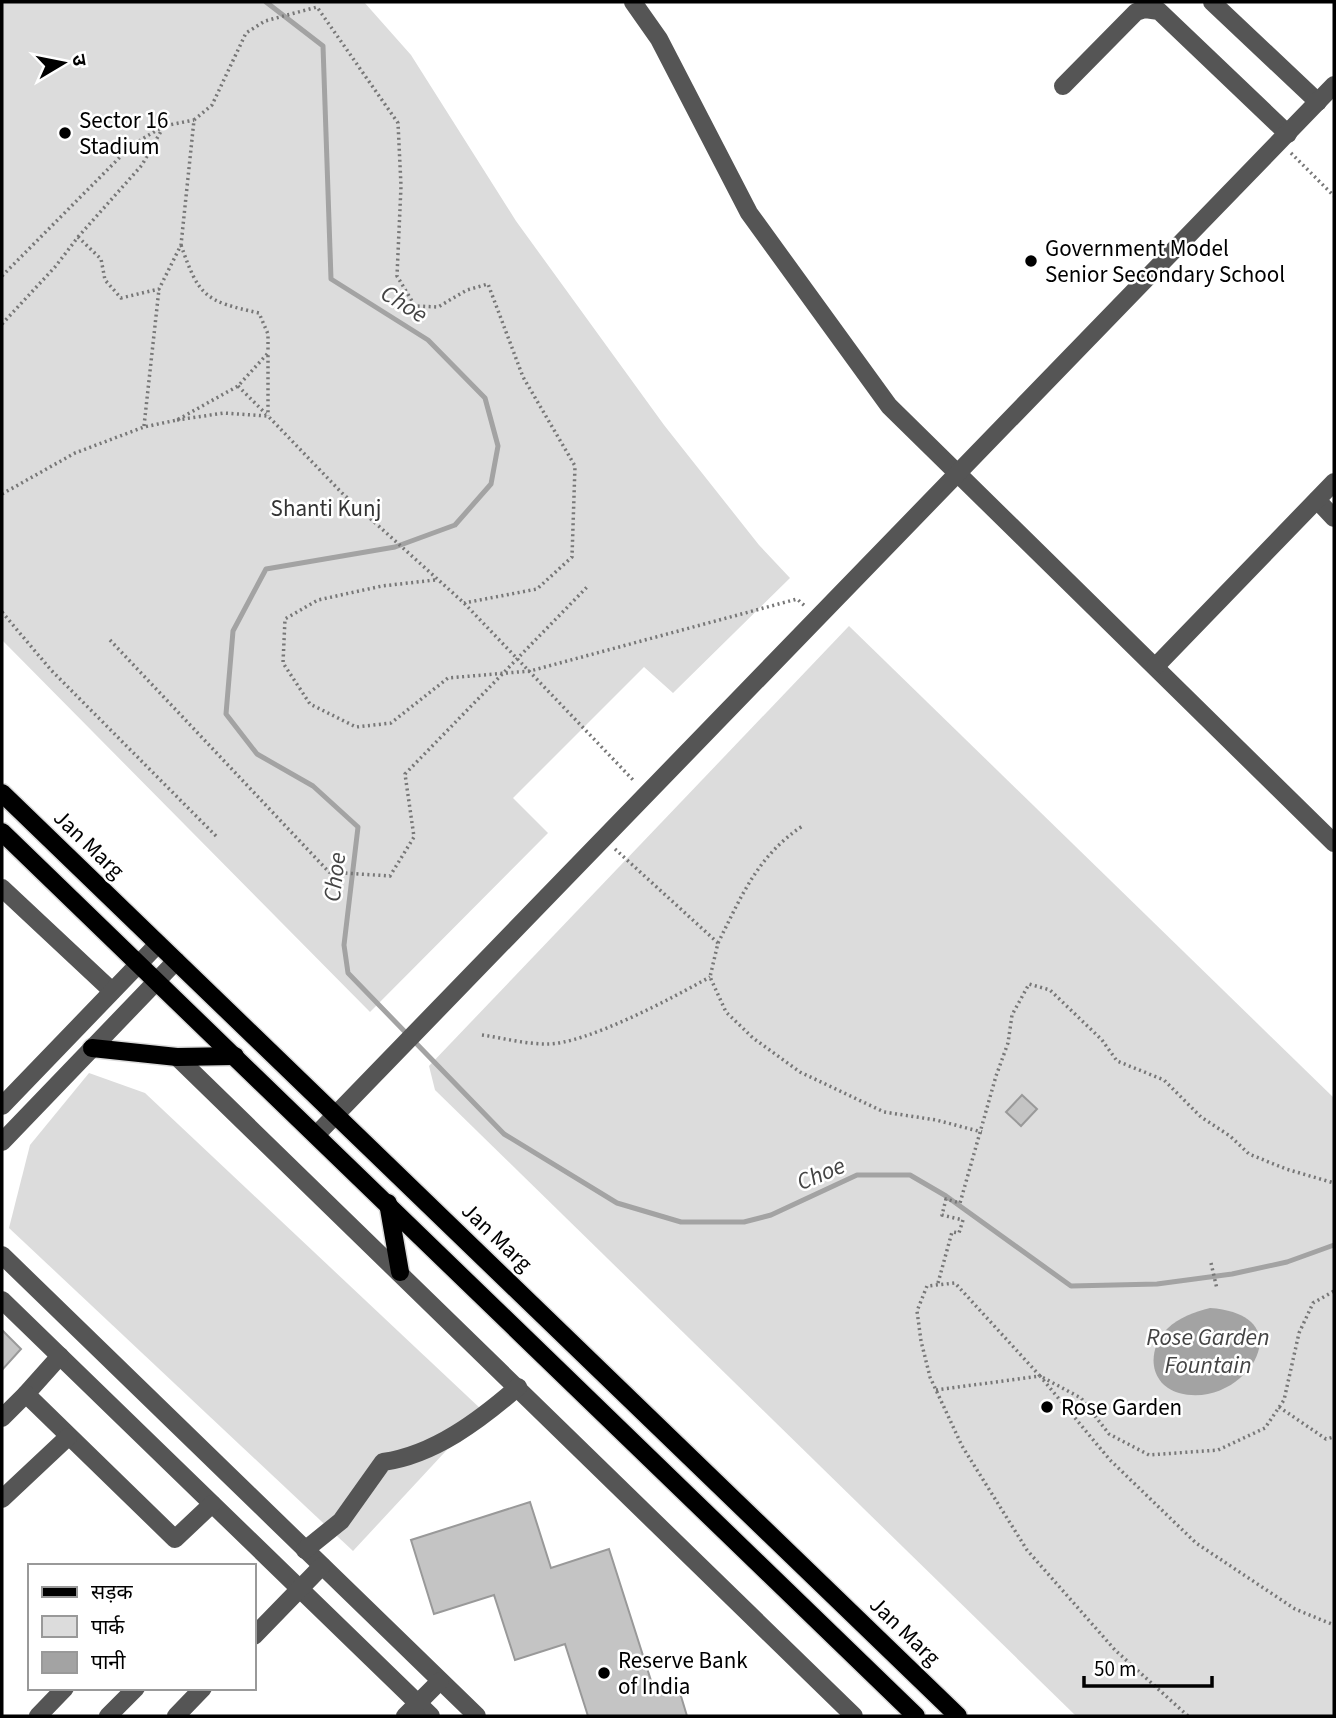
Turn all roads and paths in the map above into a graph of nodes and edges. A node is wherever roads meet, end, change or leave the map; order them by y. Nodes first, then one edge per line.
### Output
1 (633, 2) edge
2 (1212, 2) edge
3 (1063, 86) dead end
4 (1334, 86) edge
5 (1318, 102) junction
6 (194, 120) junction
7 (164, 126) junction
8 (1284, 138) junction
9 (1334, 196) edge
10 (78, 237) junction
11 (181, 245) junction
12 (2, 276) edge
13 (159, 289) junction
14 (2, 324) edge
15 (268, 353) junction
16 (238, 386) junction
17 (268, 416) junction
18 (177, 420) junction
19 (144, 426) junction
20 (960, 473) junction
21 (1334, 482) edge
22 (2, 494) edge
23 (1317, 500) junction
24 (1334, 518) edge
25 (435, 580) junction
26 (589, 586) dead end
27 (464, 603) junction
28 (2, 612) edge
29 (820, 617) junction
30 (110, 640) dead end
31 (519, 660) junction
32 (1156, 667) junction
33 (530, 671) junction
34 (505, 673) junction
35 (2, 793) edge
36 (647, 794) junction
37 (804, 825) dead end
38 (2, 832) edge
39 (216, 837) dead end
40 (604, 839) junction
41 (1334, 843) edge
42 (2, 888) edge
43 (718, 943) junction
44 (158, 944) junction
45 (176, 961) junction
46 (139, 964) junction
47 (710, 977) junction
48 (157, 981) junction
49 (112, 991) junction
50 (482, 1035) dead end
51 (92, 1048) junction
52 (235, 1056) junction
53 (177, 1057) junction
54 (2, 1105) edge
55 (335, 1115) junction
56 (982, 1132) junction
57 (317, 1135) junction
58 (3, 1144) edge
59 (1334, 1182) edge
60 (388, 1203) junction
61 (2, 1255) edge
62 (1211, 1263) dead end
63 (400, 1272) junction
64 (938, 1283) junction
65 (1217, 1289) dead end
66 (1334, 1291) edge
67 (2, 1300) edge
68 (60, 1356) junction
69 (1040, 1376) junction
70 (518, 1387) junction
71 (936, 1390) junction
72 (26, 1394) junction
73 (1279, 1407) junction
74 (2, 1418) edge
75 (68, 1437) junction
76 (1334, 1437) edge
77 (2, 1499) edge
78 (212, 1504) junction
79 (305, 1550) junction
80 (259, 1560) edge
81 (322, 1566) junction
82 (300, 1589) junction
83 (1334, 1625) edge
84 (256, 1634) edge
85 (440, 1681) junction
86 (63, 1690) edge
87 (134, 1690) edge
88 (201, 1690) edge
89 (412, 1710) edge
90 (38, 1716) edge
91 (108, 1716) edge
92 (176, 1716) edge
93 (431, 1716) edge
94 (477, 1716) edge
95 (854, 1716) edge
96 (916, 1716) edge
97 (958, 1716) edge
98 (1188, 1716) edge

1 - 20 street
2 - 5 street
3 - 8 street
4 - 5 street
5 - 8 street
6 - 7 path
6 - 11 path
6 - 27 path
7 - 10 path
7 - 12 path
8 - 9 path
8 - 20 street
10 - 13 path
10 - 14 path
11 - 13 path
11 - 15 path
13 - 19 path
15 - 16 path
15 - 17 path
16 - 17 path
16 - 18 path
17 - 18 path
17 - 25 path
18 - 19 path
19 - 22 path
20 - 29 street
20 - 32 street
21 - 23 street
23 - 24 street
23 - 32 street
25 - 27 path
25 - 34 path
26 - 31 path
27 - 31 path
28 - 39 path
29 - 33 path
29 - 36 street
30 - 34 path
31 - 33 path
31 - 34 path
32 - 41 street
33 - 34 path
33 - 36 path
35 - 44 main road, Jan Marg
36 - 40 street
37 - 43 path
38 - 46 main road
40 - 43 path
40 - 55 street
42 - 49 street
43 - 47 path
44 - 45 main road, Jan Marg
44 - 46 street
45 - 48 street
45 - 55 main road, Jan Marg
46 - 48 main road
46 - 49 street
47 - 50 path
47 - 56 path
48 - 51 street
48 - 52 main road
49 - 54 street
51 - 53 main road
51 - 58 street
52 - 53 main road
52 - 57 main road
53 - 63 street
55 - 57 street
55 - 97 main road, Jan Marg
56 - 59 path
56 - 64 path
57 - 60 main road
60 - 63 main road
60 - 96 main road
61 - 79 street
62 - 65 path
63 - 70 street
64 - 69 path
64 - 71 path
66 - 73 path
67 - 68 street
68 - 72 street
68 - 78 street
69 - 71 path
69 - 73 path
69 - 83 path
70 - 79 street
70 - 95 street
71 - 98 path
72 - 74 street
72 - 75 street
73 - 76 path
75 - 77 street
75 - 78 street
78 - 80 street
79 - 81 street
80 - 82 street
81 - 82 street
81 - 85 street
82 - 84 street
82 - 89 street
85 - 89 street
85 - 94 street
86 - 90 street
87 - 91 street
88 - 92 street
89 - 93 street

